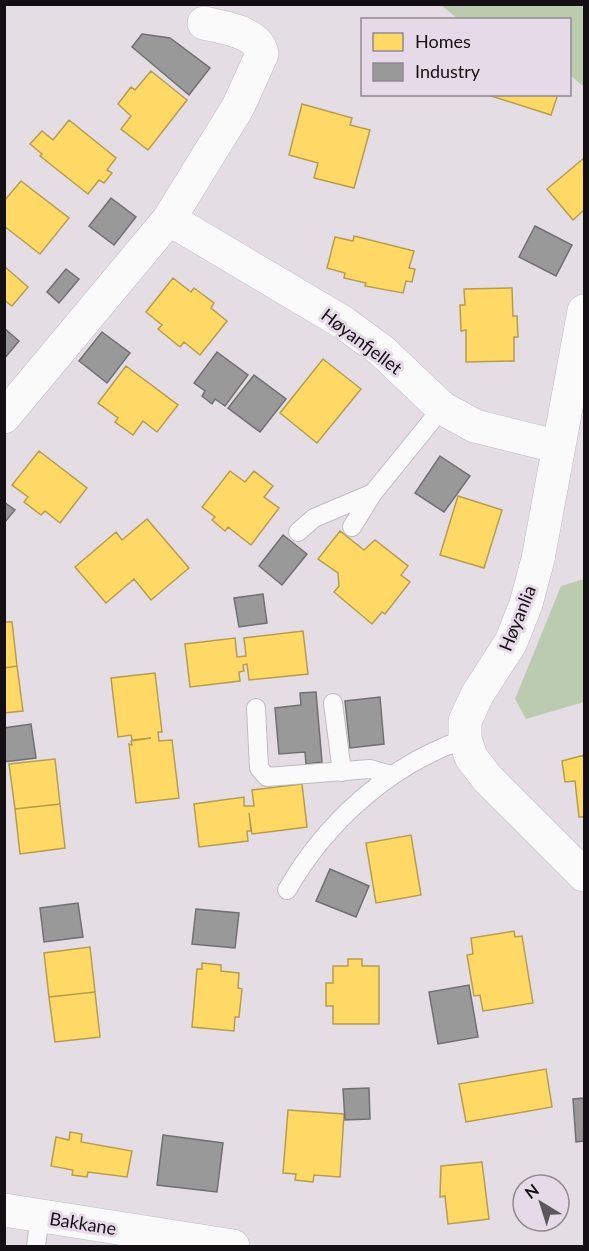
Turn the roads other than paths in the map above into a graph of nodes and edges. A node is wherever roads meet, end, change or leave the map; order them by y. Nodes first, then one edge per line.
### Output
1 (204, 23) dead end
2 (169, 219) junction
3 (585, 311) edge
4 (442, 408) junction
5 (4, 417) edge
6 (559, 447) junction
7 (373, 493) junction
8 (352, 527) dead end
9 (298, 532) dead end
10 (333, 703) dead end
11 (256, 708) dead end
12 (465, 739) junction
13 (342, 772) junction
14 (391, 776) junction
15 (585, 875) edge
16 (287, 890) dead end
17 (4, 1210) edge
18 (38, 1231) edge
19 (233, 1246) edge

1 - 2 street
2 - 4 street, Høyanfjellet
2 - 5 street
3 - 6 street, Høyanlia
4 - 6 street, Høyanfjellet
4 - 7 lane
6 - 12 street, Høyanlia
7 - 8 lane
7 - 9 lane
10 - 13 lane
11 - 13 lane
12 - 14 lane
12 - 15 street
13 - 14 lane
14 - 16 lane
17 - 18 street, Bakkane
18 - 19 street, Bakkane

